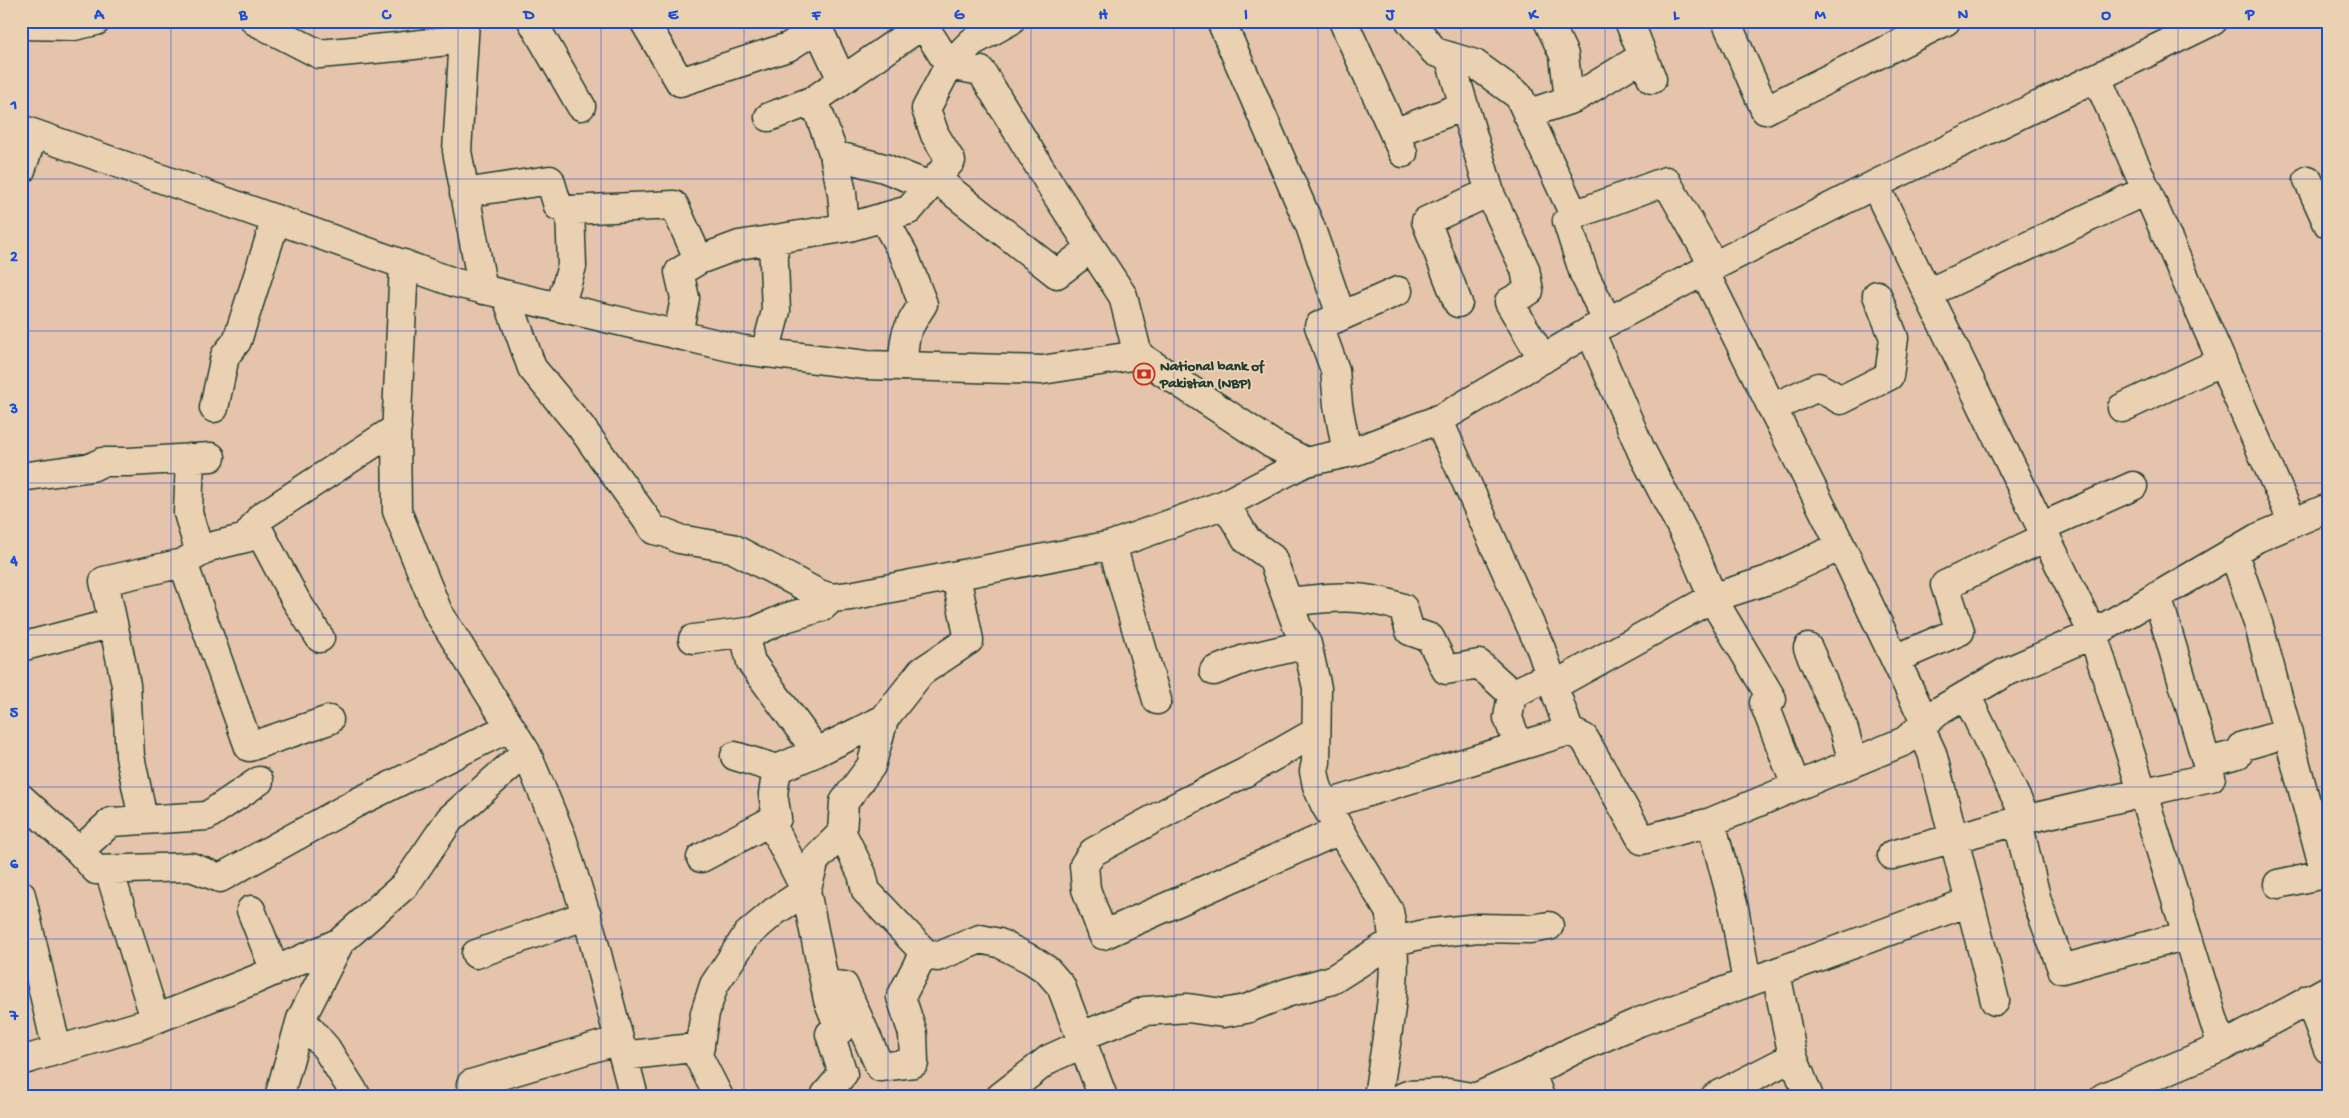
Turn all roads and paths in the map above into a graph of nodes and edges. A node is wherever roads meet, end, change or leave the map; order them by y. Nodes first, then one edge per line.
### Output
1 (255, 21) edge
2 (532, 21) edge
3 (644, 21) edge
4 (1010, 21) edge
5 (1222, 21) edge
6 (1343, 21) edge
7 (1410, 21) edge
8 (1548, 21) edge
9 (1629, 21) edge
10 (1726, 21) edge
11 (1946, 21) edge
12 (2213, 21) edge
13 (81, 23) edge
14 (922, 23) edge
15 (21, 25) edge
16 (464, 30) edge
17 (1449, 56) junction
18 (949, 65) junction
19 (2097, 78) junction
20 (842, 80) junction
21 (814, 100) junction
22 (1569, 100) junction
23 (581, 106) dead end
24 (1464, 106) junction
25 (1527, 114) junction
26 (769, 117) dead end
27 (27, 132) edge
28 (834, 155) junction
29 (21, 170) edge
30 (2308, 180) dead end
31 (933, 182) junction
32 (1875, 185) junction
33 (2147, 190) junction
34 (1490, 192) junction
35 (464, 193) junction
36 (570, 210) junction
37 (1574, 215) junction
38 (883, 217) junction
39 (276, 219) junction
40 (2328, 224) edge
41 (845, 227) junction
42 (773, 240) junction
43 (1091, 248) junction
44 (699, 260) junction
45 (404, 264) junction
46 (1709, 269) junction
47 (1398, 291) dead end
48 (495, 292) junction
49 (1928, 293) junction
50 (1877, 295) dead end
51 (1458, 303) dead end
52 (560, 307) junction
53 (1341, 315) junction
54 (1599, 326) junction
55 (678, 335) junction
56 (765, 353) junction
57 (1138, 355) junction
58 (1543, 359) junction
59 (2222, 361) junction
60 (903, 366) junction
61 (214, 408) dead end
62 (1772, 408) junction
63 (2122, 408) dead end
64 (1438, 419) junction
65 (397, 428) junction
66 (1347, 453) junction
67 (1306, 462) junction
68 (21, 477) edge
69 (2133, 486) dead end
70 (1225, 504) junction
71 (2328, 508) edge
72 (2293, 523) junction
73 (256, 525) junction
74 (2043, 532) junction
75 (1112, 545) junction
76 (1841, 546) junction
77 (2233, 552) junction
78 (192, 558) junction
79 (956, 576) junction
80 (2157, 596) junction
81 (832, 598) junction
82 (1712, 598) junction
83 (1288, 602) junction
84 (113, 623) junction
85 (755, 631) junction
86 (2092, 634) junction
87 (320, 638) dead end
88 (693, 639) dead end
89 (1307, 644) junction
90 (21, 647) edge
91 (1808, 648) dead end
92 (1895, 659) junction
93 (1214, 671) dead end
94 (1551, 681) junction
95 (1512, 694) junction
96 (1966, 695) junction
97 (1157, 700) dead end
98 (884, 719) junction
99 (330, 720) dead end
100 (1923, 725) junction
101 (510, 726) junction
102 (1569, 730) junction
103 (1316, 732) junction
104 (2288, 733) junction
105 (1518, 744) junction
106 (526, 752) junction
107 (817, 752) junction
108 (735, 756) dead end
109 (1853, 762) junction
110 (2207, 762) junction
111 (777, 769) junction
112 (259, 781) dead end
113 (1796, 786) junction
114 (2142, 794) junction
115 (21, 798) edge
116 (1325, 805) junction
117 (143, 819) junction
118 (770, 821) junction
119 (2022, 821) junction
120 (1711, 822) junction
121 (1340, 830) junction
122 (842, 833) junction
123 (1954, 838) junction
124 (79, 851) junction
125 (1892, 855) dead end
126 (701, 858) dead end
127 (109, 870) junction
128 (2326, 873) edge
129 (2278, 884) dead end
130 (806, 890) junction
131 (21, 895) edge
132 (1969, 902) junction
133 (251, 910) dead end
134 (586, 915) junction
135 (1549, 926) dead end
136 (2187, 935) junction
137 (340, 942) junction
138 (1392, 942) junction
139 (924, 952) junction
140 (476, 954) dead end
141 (275, 971) junction
142 (1776, 973) junction
143 (1746, 983) junction
144 (825, 984) junction
145 (2318, 994) edge
146 (1996, 1001) dead end
147 (156, 1018) junction
148 (301, 1019) junction
149 (1081, 1040) junction
150 (700, 1047) junction
151 (2222, 1047) junction
152 (621, 1048) junction
153 (2328, 1049) edge
154 (57, 1050) junction
155 (1793, 1058) junction
156 (21, 1061) edge
157 (471, 1084) dead end
158 (1535, 1085) edge
159 (2118, 1094) edge
160 (280, 1097) edge
161 (357, 1097) edge
162 (634, 1097) edge
163 (718, 1097) edge
164 (826, 1097) edge
165 (1000, 1097) edge
166 (1102, 1097) edge
167 (1378, 1097) edge
168 (1403, 1097) edge
169 (1471, 1097) edge
170 (1477, 1097) edge
171 (1715, 1097) edge
172 (1808, 1097) edge

1 - 16 street
2 - 23 street
3 - 20 street
4 - 18 street
5 - 53 street
6 - 24 street
7 - 17 street
8 - 22 street
9 - 22 street
10 - 11 street
12 - 19 street
13 - 15 street
14 - 18 street
14 - 20 street
16 - 35 street
17 - 24 street
17 - 25 street
18 - 31 street
18 - 43 street
19 - 32 street
19 - 33 street
20 - 21 street
21 - 26 street
21 - 28 street
22 - 25 street
24 - 34 street
25 - 37 street
27 - 29 street
27 - 39 street
28 - 31 street
28 - 41 street
30 - 40 street
31 - 38 street
31 - 43 street
32 - 46 street
32 - 49 street
33 - 49 street
33 - 59 street
34 - 51 street
34 - 58 street
35 - 36 street
35 - 48 street
36 - 44 street
36 - 52 street
37 - 46 street
37 - 54 street
38 - 41 street
38 - 60 street
39 - 45 street
39 - 61 street
41 - 42 street
42 - 44 street
42 - 56 street
43 - 57 street
44 - 55 street
45 - 48 street
45 - 65 street
46 - 54 street
46 - 62 street
47 - 53 street
48 - 52 street
48 - 81 street
49 - 74 street
50 - 62 street
52 - 55 street
53 - 66 street
54 - 58 street
54 - 82 street
55 - 56 street
56 - 60 street
57 - 60 street
57 - 67 street
58 - 64 street
59 - 63 street
59 - 72 street
62 - 76 street
64 - 66 street
64 - 94 street
65 - 73 street
65 - 101 street
66 - 67 street
67 - 70 street
68 - 78 street
69 - 74 street
70 - 75 street
70 - 83 street
71 - 72 street
72 - 77 street
73 - 78 street
73 - 87 street
74 - 86 street
74 - 92 street
75 - 79 street
75 - 97 street
76 - 82 street
76 - 92 street
77 - 80 street
77 - 104 street
78 - 84 street
78 - 99 street
79 - 81 street
79 - 98 street
80 - 86 street
80 - 110 street
81 - 85 street
82 - 94 street
82 - 113 street
83 - 89 street
83 - 95 street
84 - 90 street
84 - 117 street
85 - 88 street
85 - 107 street
86 - 96 street
86 - 114 street
89 - 93 street
89 - 103 street
91 - 109 street
92 - 100 street
94 - 95 street
94 - 102 street
95 - 105 street
96 - 100 street
96 - 119 street
98 - 107 street
98 - 122 street
100 - 109 street
100 - 123 street
101 - 106 street
101 - 127 street
102 - 105 street
102 - 120 street
103 - 116 street
103 - 121 street
104 - 110 street
104 - 128 street
105 - 116 street
106 - 134 street
106 - 137 street
107 - 111 street
108 - 111 street
109 - 113 street
110 - 114 street
111 - 118 street
112 - 117 street
113 - 120 street
114 - 119 street
114 - 136 street
115 - 124 street
116 - 121 street
117 - 124 street
118 - 126 street
118 - 130 street
119 - 123 street
119 - 136 street
120 - 143 street
121 - 138 street
122 - 130 street
122 - 139 street
123 - 125 street
123 - 132 street
124 - 127 street
127 - 147 street
128 - 129 street
130 - 144 street
130 - 150 street
131 - 154 street
132 - 142 street
132 - 146 street
133 - 141 street
134 - 140 street
134 - 152 street
135 - 138 street
136 - 151 street
137 - 141 street
137 - 148 street
138 - 149 street
138 - 167 street
139 - 144 street
139 - 149 street
141 - 147 street
142 - 143 street
142 - 155 street
143 - 158 street
144 - 164 street
145 - 151 street
145 - 153 street
147 - 154 street
148 - 160 street
148 - 161 street
149 - 165 street
149 - 166 street
150 - 152 street
150 - 163 street
151 - 159 street
152 - 157 street
152 - 162 street
154 - 156 street
155 - 171 street
155 - 172 street
158 - 170 street
168 - 169 street

